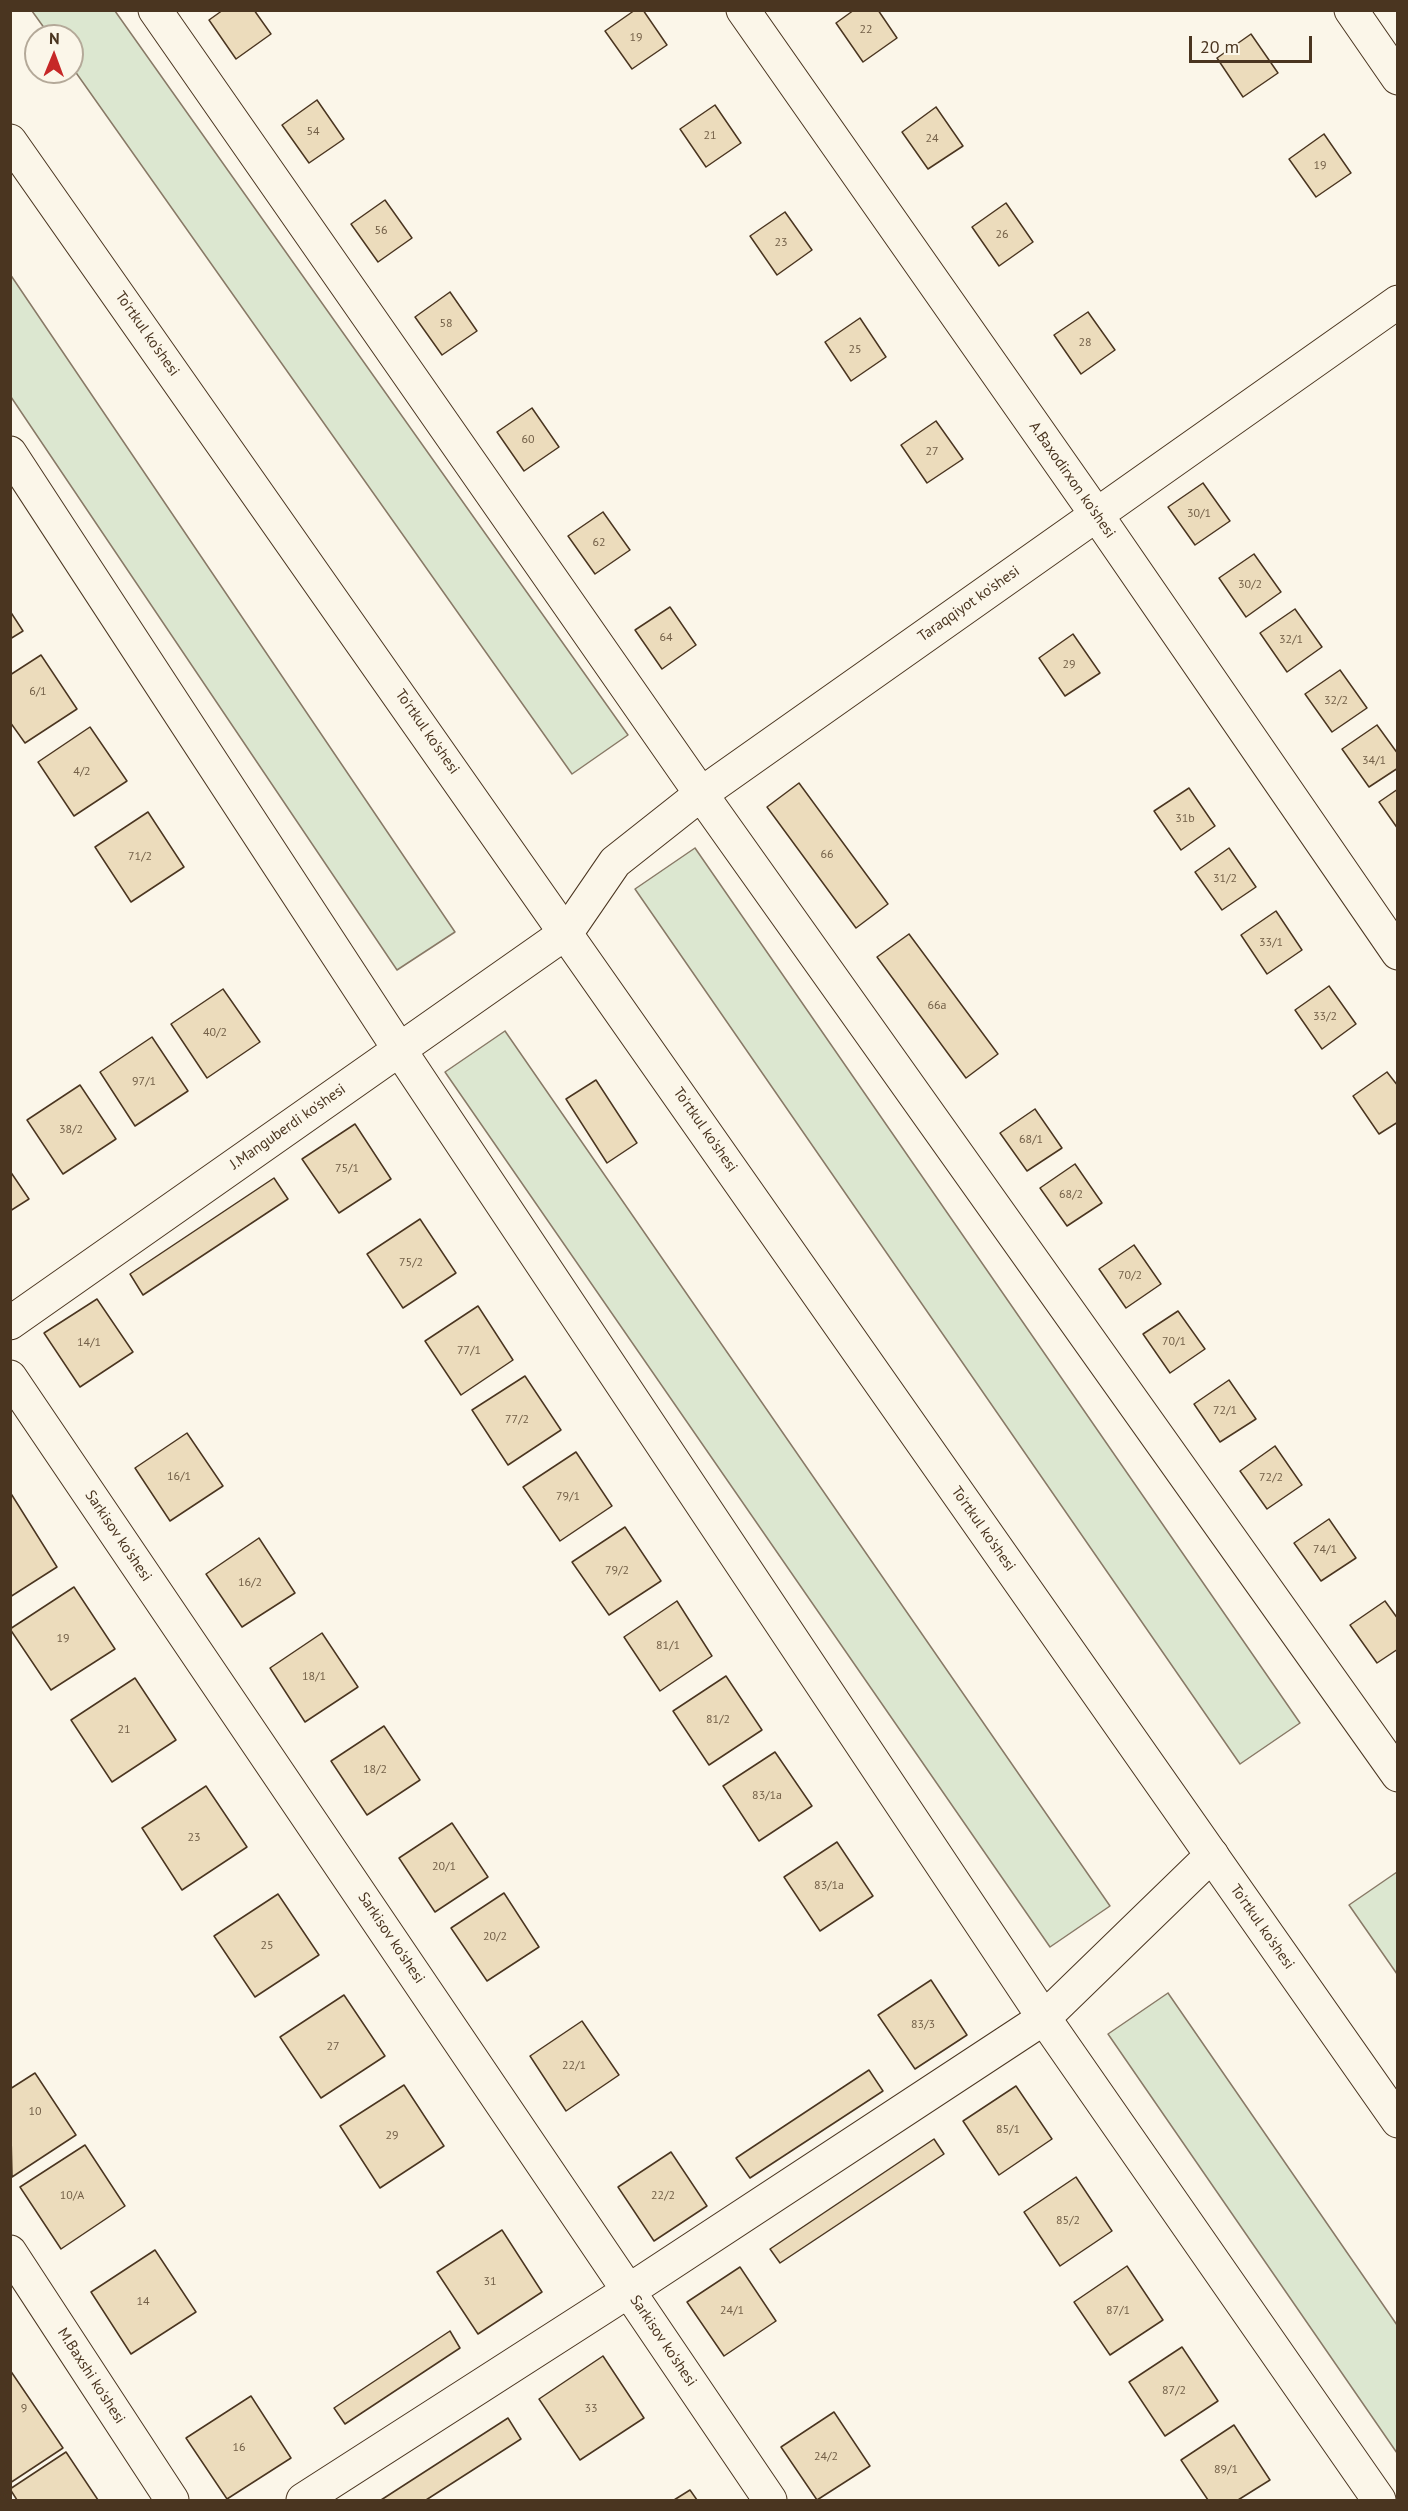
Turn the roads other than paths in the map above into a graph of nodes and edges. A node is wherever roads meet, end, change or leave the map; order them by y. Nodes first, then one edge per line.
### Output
1 (155, 10) edge
2 (743, 10) edge
3 (1351, 10) edge
4 (1398, 78) edge
5 (10, 141) edge
6 (1398, 302) edge
7 (10, 453) edge
8 (1096, 514) junction
9 (701, 794) junction
10 (567, 932) junction
11 (1398, 953) edge
12 (399, 1049) junction
13 (10, 1323) edge
14 (10, 1377) edge
15 (1394, 1762) edge
16 (1212, 1856) junction
17 (1044, 2018) junction
18 (1398, 2121) edge
19 (10, 2252) edge
20 (630, 2290) junction
21 (172, 2500) edge
22 (303, 2500) edge
23 (770, 2500) edge
24 (1379, 2500) edge

1 - 9 street
2 - 8 street, A.Baxodirxon ko'shesi
3 - 4 street
5 - 10 street, To'rtkul ko'shesi
6 - 8 street, Taraqqiyot ko'shesi
7 - 12 street
8 - 9 street, Taraqqiyot ko'shesi
8 - 11 street, A.Baxodirxon ko'shesi
9 - 10 street, Taraqqiyot ko'shesi
9 - 15 street
10 - 12 street, J.Manguberdi ko'shesi
10 - 16 street, To'rtkul ko'shesi
12 - 13 street, J.Manguberdi ko'shesi
12 - 17 street
14 - 20 street, Sarkisov ko'shesi
16 - 17 street
16 - 18 street, To'rtkul ko'shesi
17 - 20 street
17 - 24 street
19 - 21 street, M.Baxshi ko'shesi
20 - 22 street
20 - 23 street, Sarkisov ko'shesi

